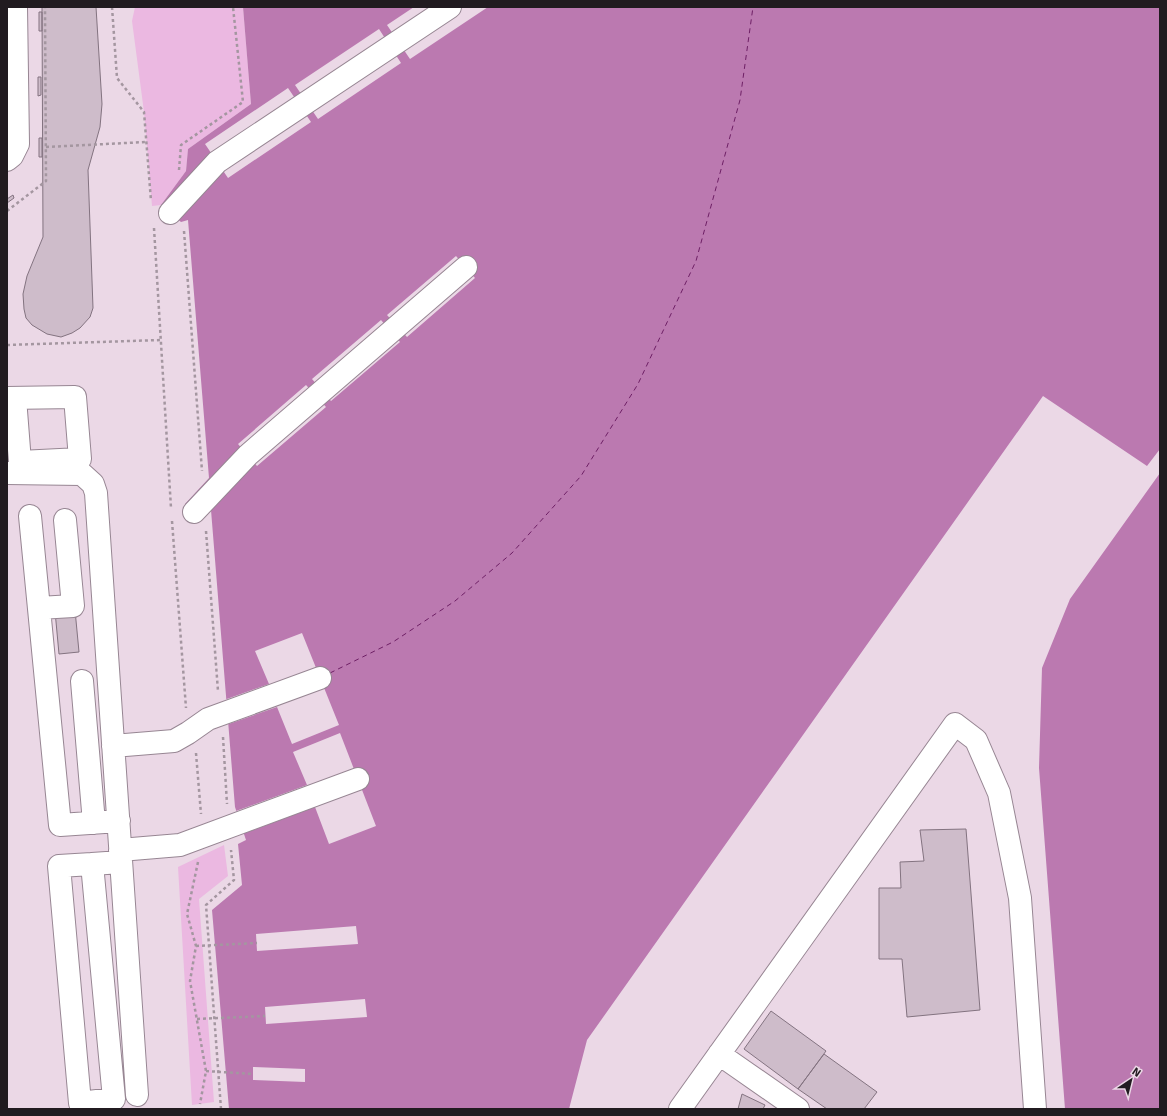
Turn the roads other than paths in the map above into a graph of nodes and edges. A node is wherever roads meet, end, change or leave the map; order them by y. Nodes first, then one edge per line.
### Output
1 (16, 7) edge
2 (450, 7) edge
3 (7, 160) edge
4 (165, 216) road end
5 (466, 268) dead end
6 (7, 473) edge
7 (192, 514) road end
8 (30, 516) dead end
9 (65, 520) dead end
10 (39, 608) junction
11 (320, 678) dead end
12 (82, 681) dead end
13 (113, 746) junction
14 (358, 779) dead end
15 (118, 821) junction
16 (94, 823) junction
17 (121, 856) junction
18 (92, 864) junction
19 (719, 1054) junction
20 (137, 1095) dead end
21 (680, 1109) edge
22 (798, 1109) edge
23 (1035, 1109) edge

1 - 3 street
2 - 4 street
5 - 7 street
6 - 13 street
8 - 10 street
9 - 10 street
10 - 16 street
11 - 13 street
12 - 16 street
13 - 15 street
14 - 17 street
15 - 16 street
15 - 17 street
17 - 18 street
17 - 20 street
18 - 18 street
19 - 21 street
19 - 22 street
19 - 23 street

